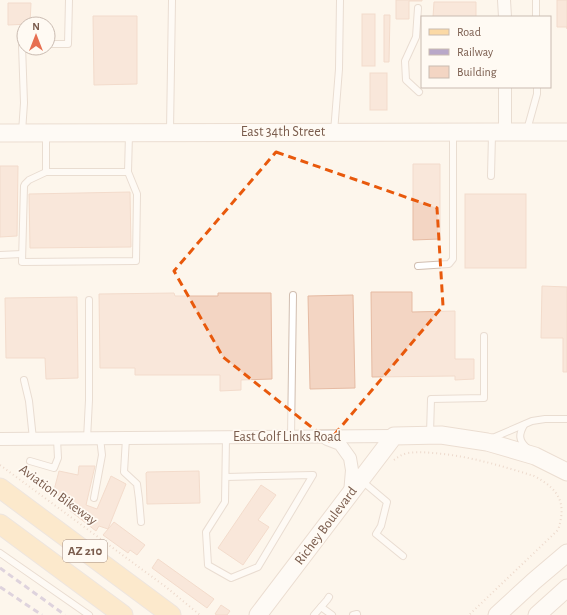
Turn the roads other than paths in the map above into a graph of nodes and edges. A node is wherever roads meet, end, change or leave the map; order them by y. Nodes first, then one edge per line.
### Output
1 (69, 0) edge
2 (172, 0) edge
3 (340, 0) edge
4 (504, 0) edge
5 (536, 0) edge
6 (418, 8) dead end
7 (505, 16) edge
8 (536, 16) edge
9 (56, 44) edge
10 (22, 56) edge
11 (505, 88) edge
12 (537, 88) edge
13 (419, 92) dead end
14 (334, 132) junction
15 (453, 132) junction
16 (499, 132) junction
17 (526, 132) junction
18 (567, 132) edge
19 (0, 133) edge
20 (21, 133) junction
21 (46, 133) junction
22 (129, 133) junction
23 (170, 133) junction
24 (46, 172) junction
25 (128, 172) junction
26 (491, 176) dead end
27 (22, 254) junction
28 (0, 255) edge
29 (418, 266) dead end
30 (293, 295) dead end
31 (89, 300) dead end
32 (484, 336) dead end
33 (24, 380) dead end
34 (567, 419) edge
35 (524, 425) junction
36 (430, 435) junction
37 (394, 436) junction
38 (226, 437) junction
39 (292, 437) junction
40 (322, 437) junction
41 (100, 438) junction
42 (126, 438) junction
43 (0, 439) edge
44 (33, 439) junction
45 (57, 439) junction
46 (87, 439) junction
47 (477, 441) junction
48 (535, 456) junction
49 (30, 461) dead end
50 (567, 472) edge
51 (226, 477) junction
52 (361, 480) junction
53 (0, 488) edge
54 (350, 494) junction
55 (94, 498) dead end
56 (141, 522) dead end
57 (0, 524) edge
58 (0, 553) edge
59 (567, 553) edge
60 (403, 556) dead end
61 (567, 588) edge
62 (329, 596) dead end
63 (321, 607) junction
64 (264, 611) edge
65 (89, 615) edge
66 (123, 615) edge
67 (170, 615) edge
68 (314, 615) edge
69 (332, 615) edge
70 (498, 615) edge
71 (537, 615) edge

1 - 9 lane
2 - 23 lane
3 - 14 lane
4 - 7 street
5 - 8 lane
6 - 13 lane
10 - 20 lane
11 - 16 street
12 - 17 lane
14 - 15 street, East 34th Street
14 - 23 street, East 34th Street
15 - 16 street, East 34th Street
15 - 29 lane
16 - 17 street, East 34th Street
16 - 26 lane
17 - 18 street, East 34th Street
19 - 20 street, East 34th Street
20 - 21 street, East 34th Street
21 - 22 street, East 34th Street
21 - 24 lane
22 - 23 street, East 34th Street
22 - 25 lane
24 - 25 lane
24 - 27 lane
25 - 27 lane
27 - 28 lane
30 - 39 lane
31 - 46 lane
32 - 36 lane
33 - 44 lane
34 - 35 lane
35 - 47 lane
35 - 48 lane
36 - 37 street, East Golf Links Road
36 - 47 street, East Golf Links Road
37 - 40 street, East Golf Links Road
37 - 52 street, Richey Boulevard
38 - 39 street, East Golf Links Road
38 - 42 street, East Golf Links Road
38 - 51 lane
39 - 40 street, East Golf Links Road
40 - 54 street
41 - 42 street, East Golf Links Road
41 - 46 street, East Golf Links Road
41 - 55 lane
42 - 56 lane
43 - 44 street, East Golf Links Road
44 - 45 street, East Golf Links Road
45 - 46 street, East Golf Links Road
45 - 49 lane
47 - 48 street, East Golf Links Road
48 - 50 street, East Golf Links Road
51 - 51 lane
52 - 54 street, Richey Boulevard
52 - 60 lane
53 - 67 main road, AZ 210
54 - 64 street, Richey Boulevard
57 - 66 main road, AZ 210
58 - 65 lane
59 - 70 street
61 - 71 street
62 - 63 lane
63 - 68 lane
63 - 69 lane

